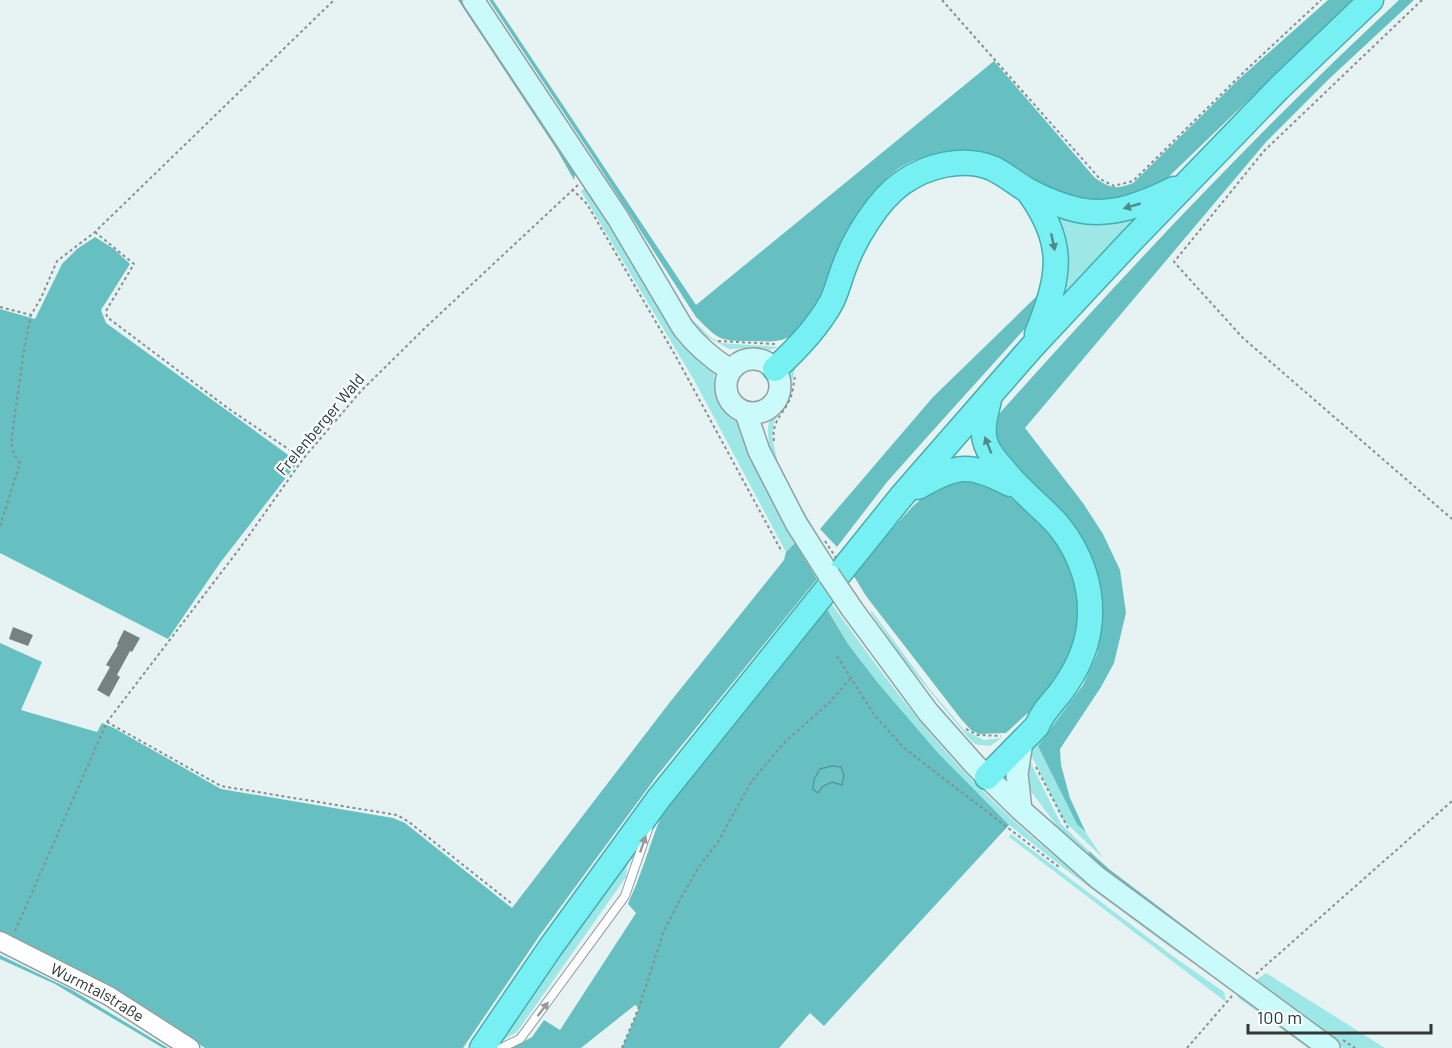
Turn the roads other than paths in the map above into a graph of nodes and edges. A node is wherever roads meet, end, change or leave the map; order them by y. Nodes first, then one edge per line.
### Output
1 (473, 0) edge
2 (1371, 0) edge
3 (1186, 183) junction
4 (1028, 190) junction
5 (1031, 348) junction
6 (782, 363) junction
7 (730, 370) junction
8 (990, 395) junction
9 (755, 412) junction
10 (1018, 488) junction
11 (901, 496) junction
12 (1017, 737) junction
13 (981, 771) junction
14 (659, 798) junction
15 (1021, 810) junction
16 (4, 943) edge
17 (1333, 1042) edge
18 (190, 1048) edge
19 (482, 1048) edge
20 (501, 1048) edge

1 - 7 main road
2 - 3 highway
3 -> 4 highway
3 - 5 highway
4 -> 5 highway
4 - 6 highway
5 - 8 highway
6 - 7 main road
6 - 9 main road
7 - 9 main road
10 -> 8 highway
8 - 11 highway
9 - 13 main road, bridge
10 - 11 highway
10 - 12 highway
11 - 14 highway
12 - 13 highway
12 - 15 main road
13 - 15 main road
14 - 19 highway
20 -> 14 lane
15 - 17 main road
16 - 18 street, Wurmtalstraße

